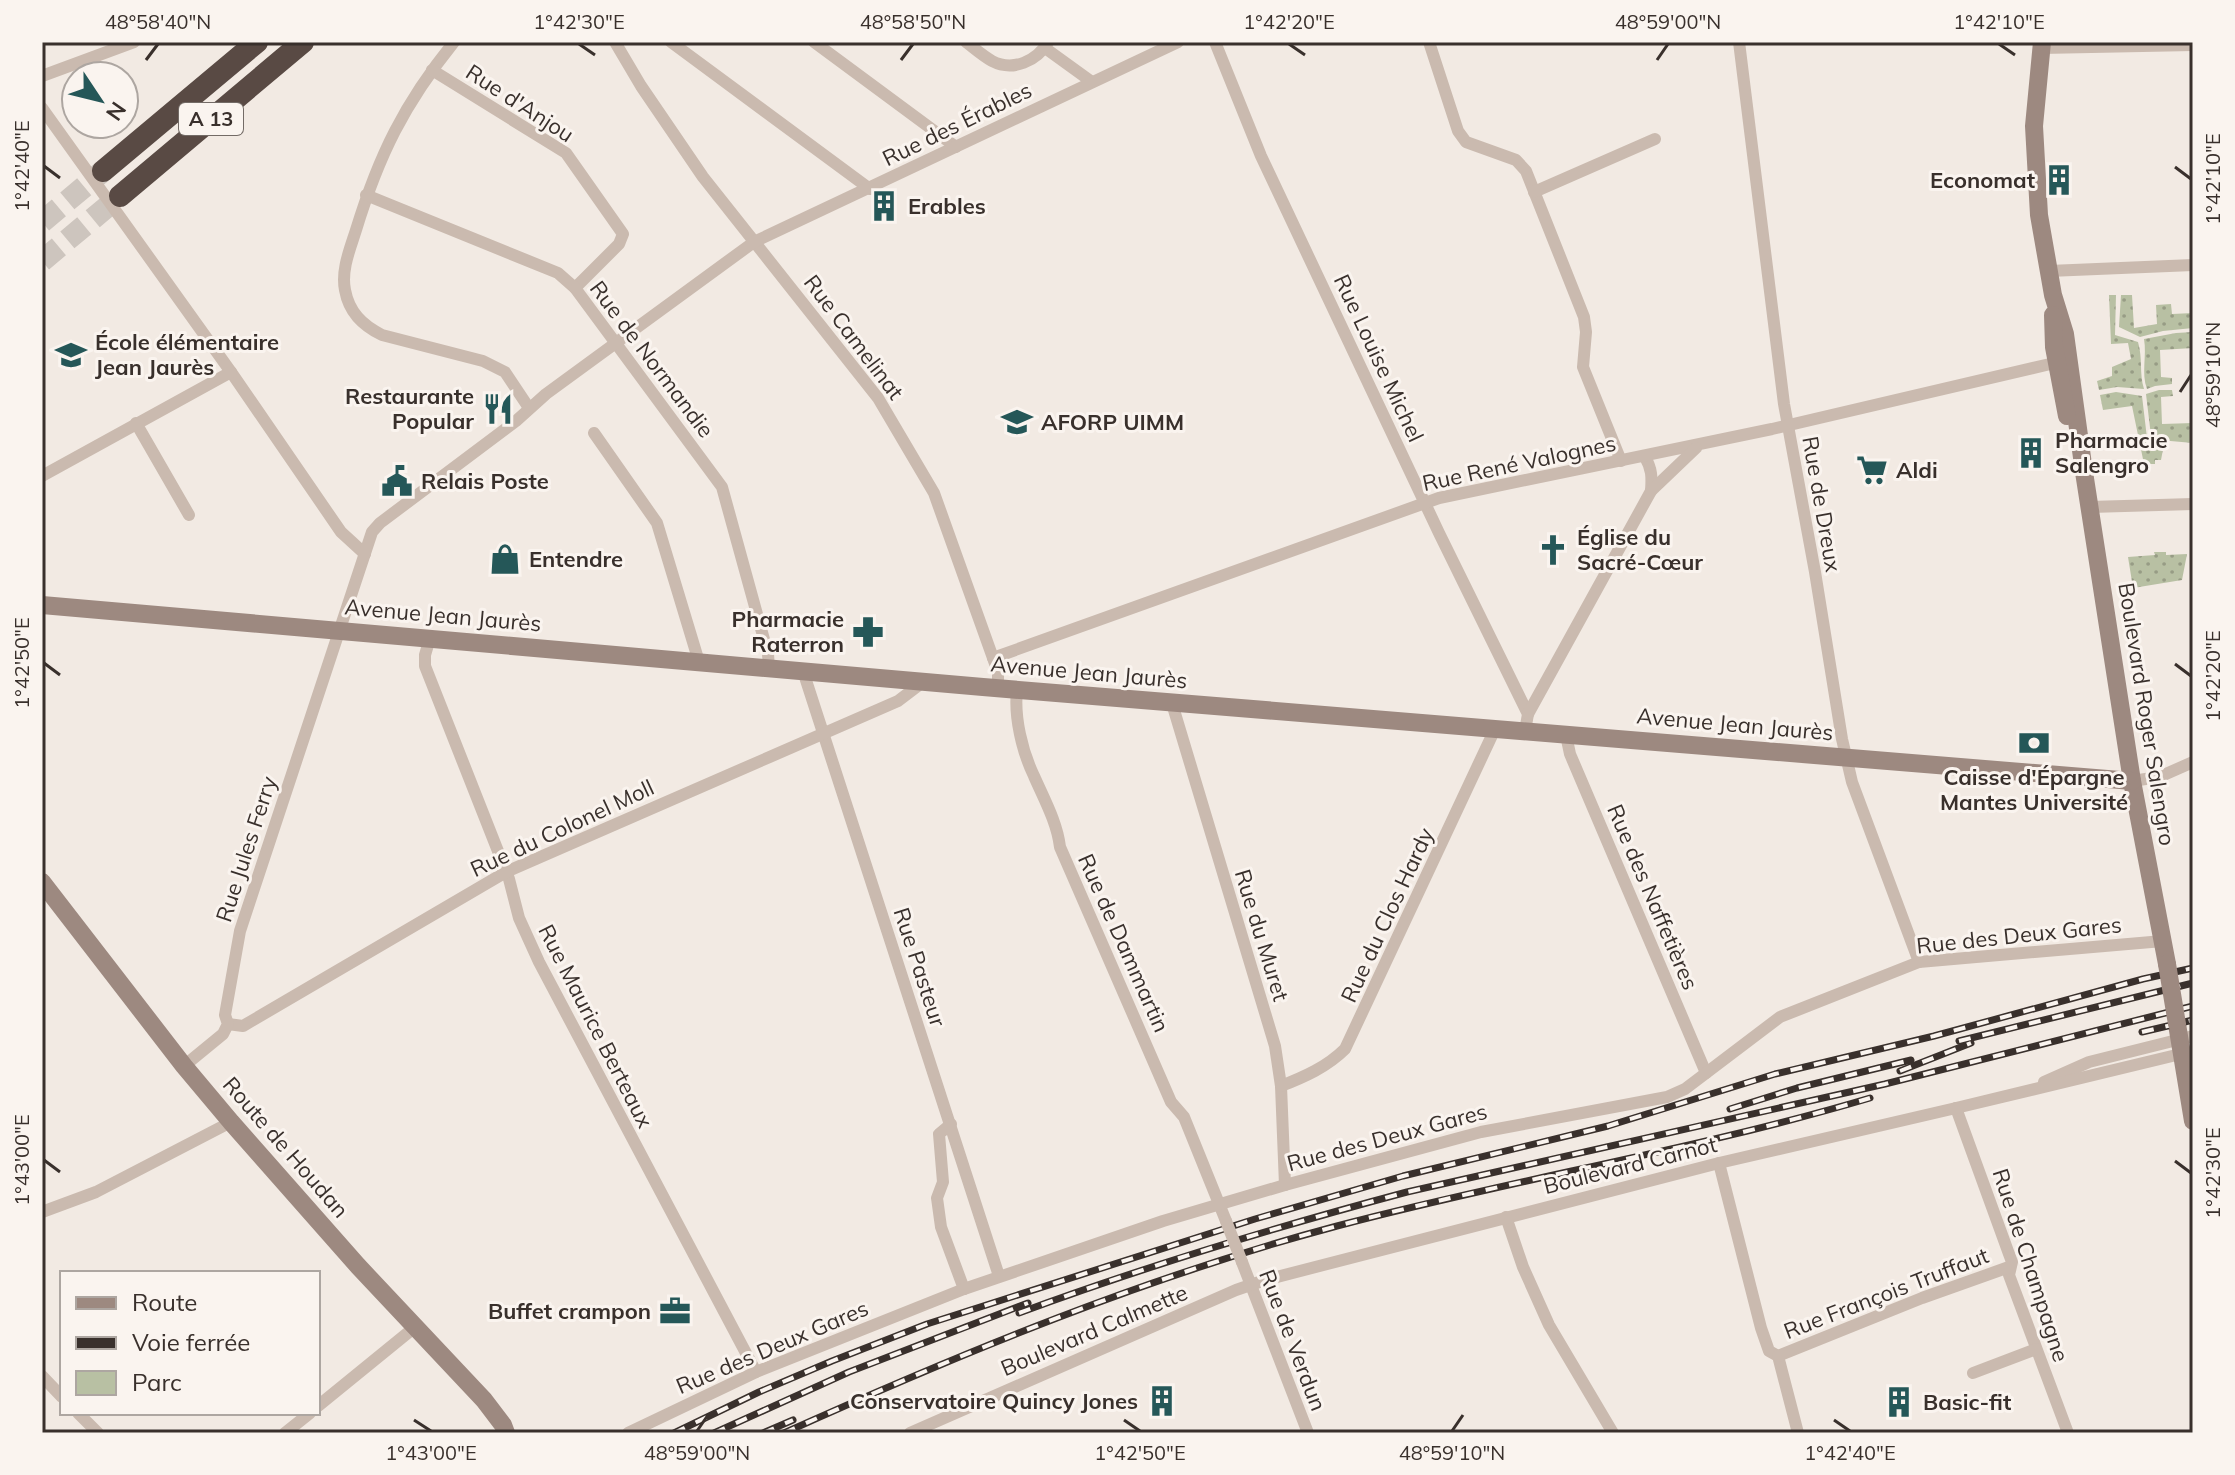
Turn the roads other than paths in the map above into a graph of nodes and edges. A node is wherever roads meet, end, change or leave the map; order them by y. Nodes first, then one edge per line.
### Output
1 (134, 42) edge
2 (257, 42) edge
3 (303, 42) edge
4 (454, 42) edge
5 (615, 42) edge
6 (671, 42) edge
7 (814, 42) edge
8 (966, 42) edge
9 (1178, 42) edge
10 (1215, 42) edge
11 (1429, 42) edge
12 (1739, 42) edge
13 (2193, 43) edge
14 (2047, 44) edge
15 (1047, 45) edge
16 (432, 70) junction
17 (42, 76) edge
18 (1092, 82) junction
19 (42, 108) edge
20 (1655, 139) dead end
21 (956, 147) junction
22 (103, 171) tunnel mouth
23 (870, 189) junction
24 (1534, 192) junction
25 (366, 195) junction
26 (120, 196) tunnel mouth
27 (754, 242) junction
28 (2193, 265) edge
29 (2049, 271) junction
30 (575, 288) junction
31 (614, 343) junction
32 (2063, 361) junction
33 (231, 372) junction
34 (529, 408) junction
35 (136, 423) junction
36 (1788, 426) junction
37 (594, 433) dead end
38 (1698, 445) junction
39 (1645, 457) junction
40 (1621, 461) junction
41 (42, 476) edge
42 (1651, 491) junction
43 (1425, 502) junction
44 (2193, 504) edge
45 (2090, 507) junction
46 (189, 515) dead end
47 (365, 554) junction
48 (42, 605) edge
49 (340, 630) junction
50 (430, 638) junction
51 (993, 658) junction
52 (699, 662) junction
53 (769, 668) junction
54 (803, 671) junction
55 (923, 682) junction
56 (998, 688) junction
57 (1017, 690) junction
58 (1174, 703) junction
59 (1526, 723) junction
60 (1495, 729) junction
61 (821, 733) junction
62 (1566, 735) junction
63 (1846, 757) junction
64 (2193, 762) edge
65 (2132, 781) junction
66 (506, 872) junction
67 (42, 882) edge
68 (2163, 941) junction
69 (1919, 962) junction
70 (228, 1024) junction
71 (2185, 1041) edge
72 (184, 1066) junction
73 (1706, 1073) junction
74 (1281, 1086) junction
75 (1956, 1108) junction
76 (2193, 1121) edge
77 (231, 1122) junction
78 (951, 1124) junction
79 (1719, 1163) junction
80 (1285, 1185) junction
81 (1219, 1205) junction
82 (42, 1212) edge
83 (1506, 1217) junction
84 (1226, 1221) joint
85 (2009, 1267) junction
86 (999, 1276) junction
87 (1251, 1285) junction
88 (964, 1289) junction
89 (415, 1327) junction
90 (2036, 1349) junction
91 (1778, 1356) junction
92 (756, 1372) junction
93 (1973, 1373) dead end
94 (42, 1376) edge
95 (60, 1395) edge
96 (320, 1404) edge
97 (80, 1415) edge
98 (308, 1415) edge
99 (98, 1433) edge
100 (285, 1433) edge
101 (506, 1433) edge
102 (628, 1433) edge
103 (910, 1433) edge
104 (1308, 1433) edge
105 (1613, 1433) edge
106 (1798, 1433) edge
107 (2068, 1433) edge

1 - 17 street
2 - 22 highway, A 13
3 - 26 highway, A 13
4 - 16 street
5 - 27 street, Rue Camelinat
6 - 23 street
7 - 21 street
8 - 15 street
9 - 18 street, Rue des Érables
10 - 43 street, Rue Louise Michel
11 - 24 street
12 - 36 street, Rue de Dreux
13 - 14 street
14 - 29 main road, Boulevard Roger Salengro
15 - 18 street
16 - 25 street
16 - 30 street, Rue d'Anjou
18 - 21 street, Rue des Érables
19 - 33 street
20 - 24 street
21 - 23 street, Rue des Érables
23 - 27 street, Rue des Érables
24 - 40 street
25 - 30 street, Rue de Normandie
25 - 34 street
27 - 31 street, Rue des Érables
27 - 51 street, Rue Camelinat
28 - 29 street
29 - 32 main road, Boulevard Roger Salengro
30 - 31 street, Rue de Normandie
31 - 34 street, Rue des Érables
31 - 53 street, Rue de Normandie
32 - 36 street, Rue René Valognes
32 - 45 main road, Boulevard Roger Salengro
33 - 35 street
33 - 47 street
34 - 47 street, Rue Jules Ferry
35 - 41 street
35 - 46 street
36 - 38 street, Rue René Valognes
36 - 63 street, Rue de Dreux
37 - 52 street
38 - 39 street, Rue René Valognes
38 - 42 street
39 - 40 street, Rue René Valognes
39 - 42 street
40 - 43 street, Rue René Valognes
42 - 59 street
43 - 51 street, Rue René Valognes
43 - 59 street, Rue Louise Michel
44 - 45 street
45 - 65 main road, Boulevard Roger Salengro
47 - 49 street, Rue Jules Ferry
48 - 49 main road, Avenue Jean Jaurès
49 - 50 main road, Avenue Jean Jaurès
49 - 70 street, Rue Jules Ferry
50 - 52 main road, Avenue Jean Jaurès
50 - 66 street, Rue Maurice Berteaux
51 - 56 street, Rue Camelinat
52 - 53 main road, Avenue Jean Jaurès
53 - 54 main road, Avenue Jean Jaurès
54 - 55 main road, Avenue Jean Jaurès
54 - 61 street, Rue Pasteur
55 - 56 main road, Avenue Jean Jaurès
55 - 61 street, Rue du Colonel Moll
56 - 57 main road, Avenue Jean Jaurès
57 - 58 main road, Avenue Jean Jaurès
57 - 81 street, Rue de Dammartin
58 - 60 main road, Avenue Jean Jaurès
58 - 74 street, Rue du Muret
59 - 60 main road, Avenue Jean Jaurès
59 - 62 main road, Avenue Jean Jaurès
60 - 74 street, Rue du Clos Hardy
61 - 66 street, Rue du Colonel Moll
61 - 78 street, Rue Pasteur
62 - 63 main road, Avenue Jean Jaurès
62 - 73 street, Rue des Naffetières
63 - 65 main road, Avenue Jean Jaurès
63 - 69 street, Rue de Dreux
64 - 65 street
65 - 68 main road, Boulevard Roger Salengro
66 - 70 street, Rue du Colonel Moll
66 - 92 street, Rue Maurice Berteaux
67 - 72 main road, Route de Houdan
68 - 69 street, Rue des Deux Gares
68 - 71 main road, Boulevard Roger Salengro, bridge
69 - 73 street, Rue des Deux Gares
70 - 72 street
71 - 75 street, Boulevard Carnot
71 - 76 main road, Boulevard Roger Salengro
72 - 77 main road, Route de Houdan
73 - 80 street, Rue des Deux Gares
74 - 80 street, Rue du Muret
75 - 79 street, Boulevard Carnot
75 - 85 street, Rue de Champagne
77 - 82 street
77 - 89 main road, Route de Houdan
78 - 86 street, Rue Pasteur
78 - 88 street
79 - 83 street, Boulevard Carnot
79 - 91 street
80 - 81 street, Rue des Deux Gares
81 - 84 street, Rue de Dammartin
81 - 86 street, Rue des Deux Gares
83 - 87 street, Boulevard Carnot
83 - 105 street
84 - 87 street, Rue de Verdun, bridge
85 - 90 street, Rue de Champagne
85 - 91 street, Rue François Truffaut
86 - 88 street, Rue des Deux Gares
87 - 103 street, Boulevard Calmette
87 - 104 street, Rue de Verdun
88 - 92 street, Rue des Deux Gares
89 - 96 street
89 - 101 main road, Route de Houdan
90 - 93 street
90 - 107 street, Rue de Champagne
91 - 106 street
92 - 102 street, Rue des Deux Gares
94 - 95 street
97 - 99 street
98 - 100 street

